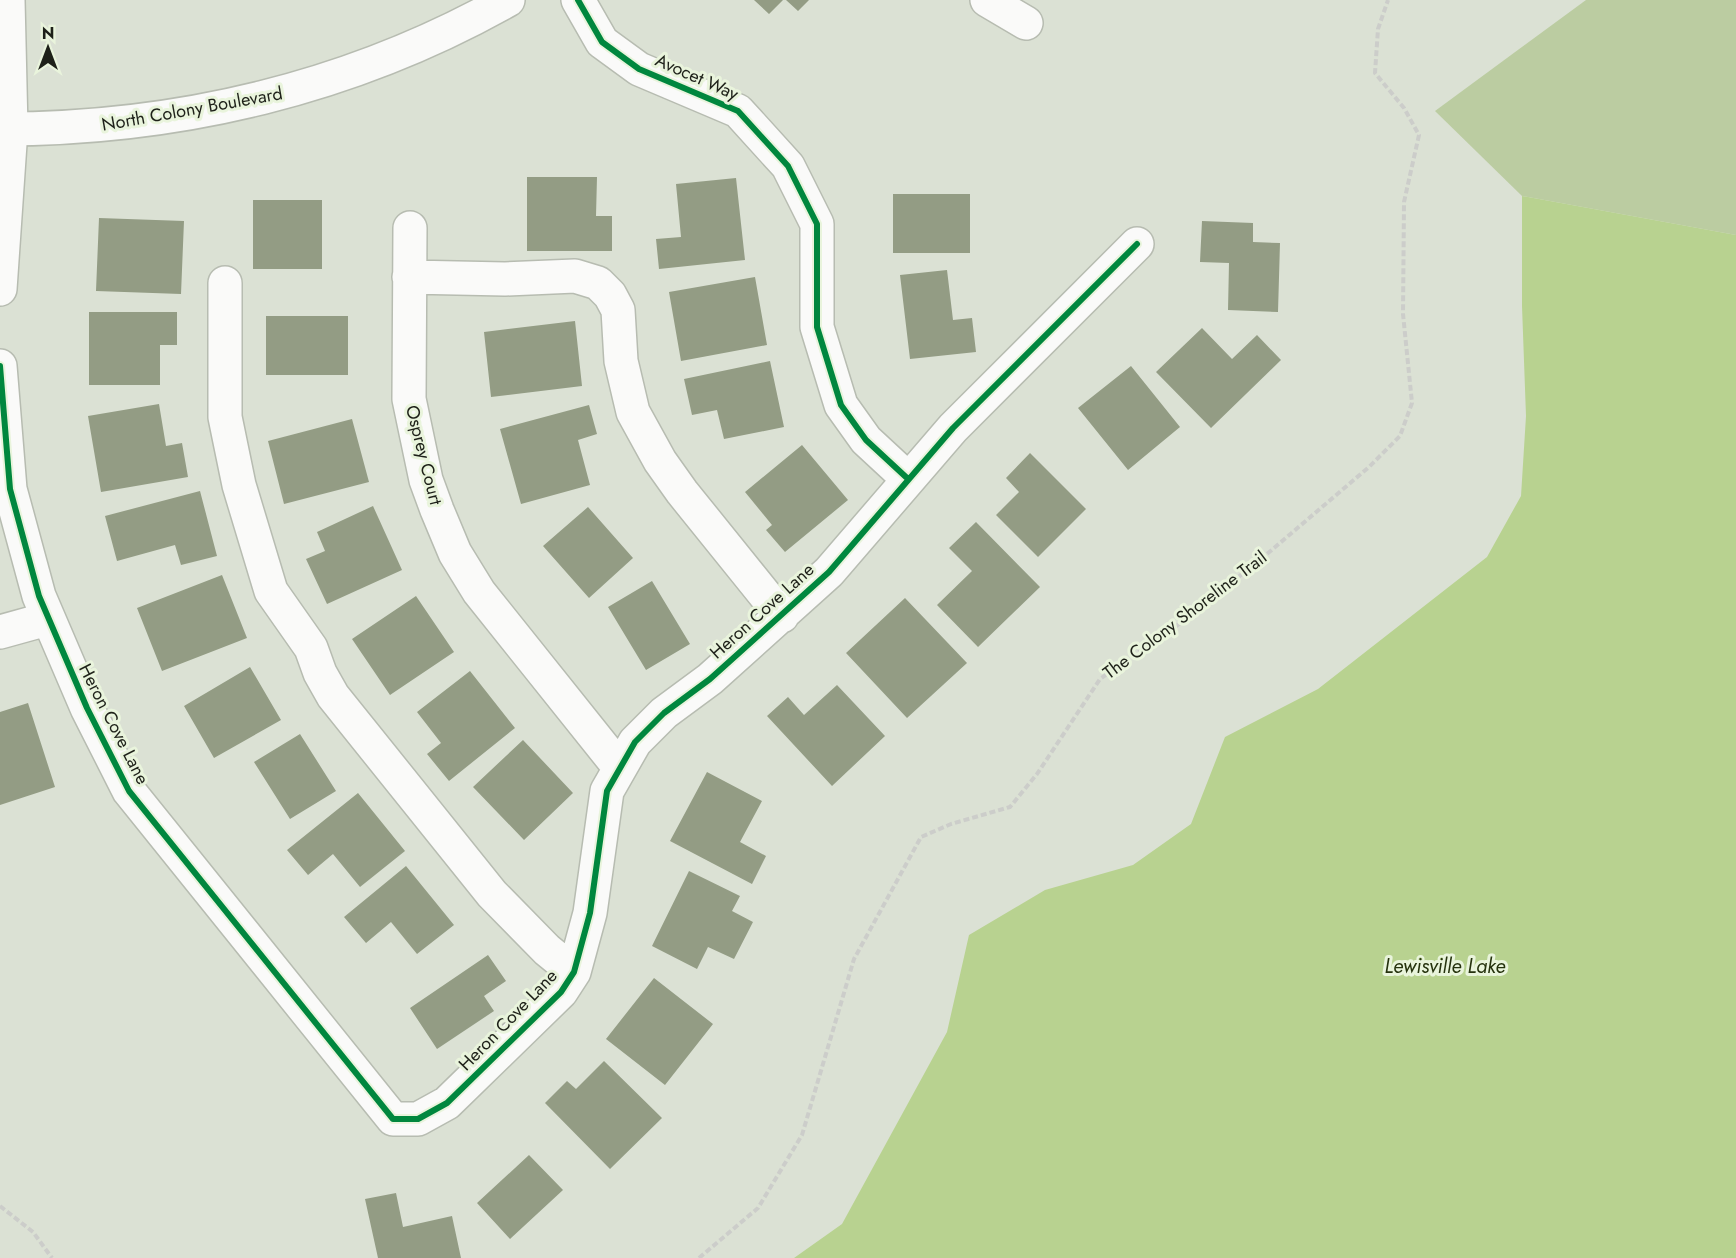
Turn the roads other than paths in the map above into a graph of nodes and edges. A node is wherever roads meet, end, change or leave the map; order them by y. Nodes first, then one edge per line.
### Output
1 (8, 0) edge
2 (508, 0) edge
3 (578, 0) edge
4 (987, 0) edge
5 (1026, 23) dead end
6 (5, 129) edge
7 (410, 228) dead end
8 (1137, 244) dead end
9 (409, 277) junction
10 (225, 283) dead end
11 (0, 289) edge
12 (0, 366) edge
13 (907, 478) junction
14 (782, 616) junction
15 (48, 619) junction
16 (0, 632) edge
17 (619, 767) junction
18 (574, 972) junction

1 - 6 street
2 - 6 street, North Colony Boulevard
3 - 13 street, Avocet Way
4 - 5 street
6 - 11 street
7 - 9 street, Osprey Court
8 - 13 street, Heron Cove Lane
9 - 14 street
9 - 17 street, Osprey Court
10 - 18 street
12 - 15 street, Heron Cove Lane
13 - 14 street, Heron Cove Lane
14 - 17 street, Heron Cove Lane
15 - 16 street
15 - 18 street, Heron Cove Lane
17 - 18 street, Heron Cove Lane

